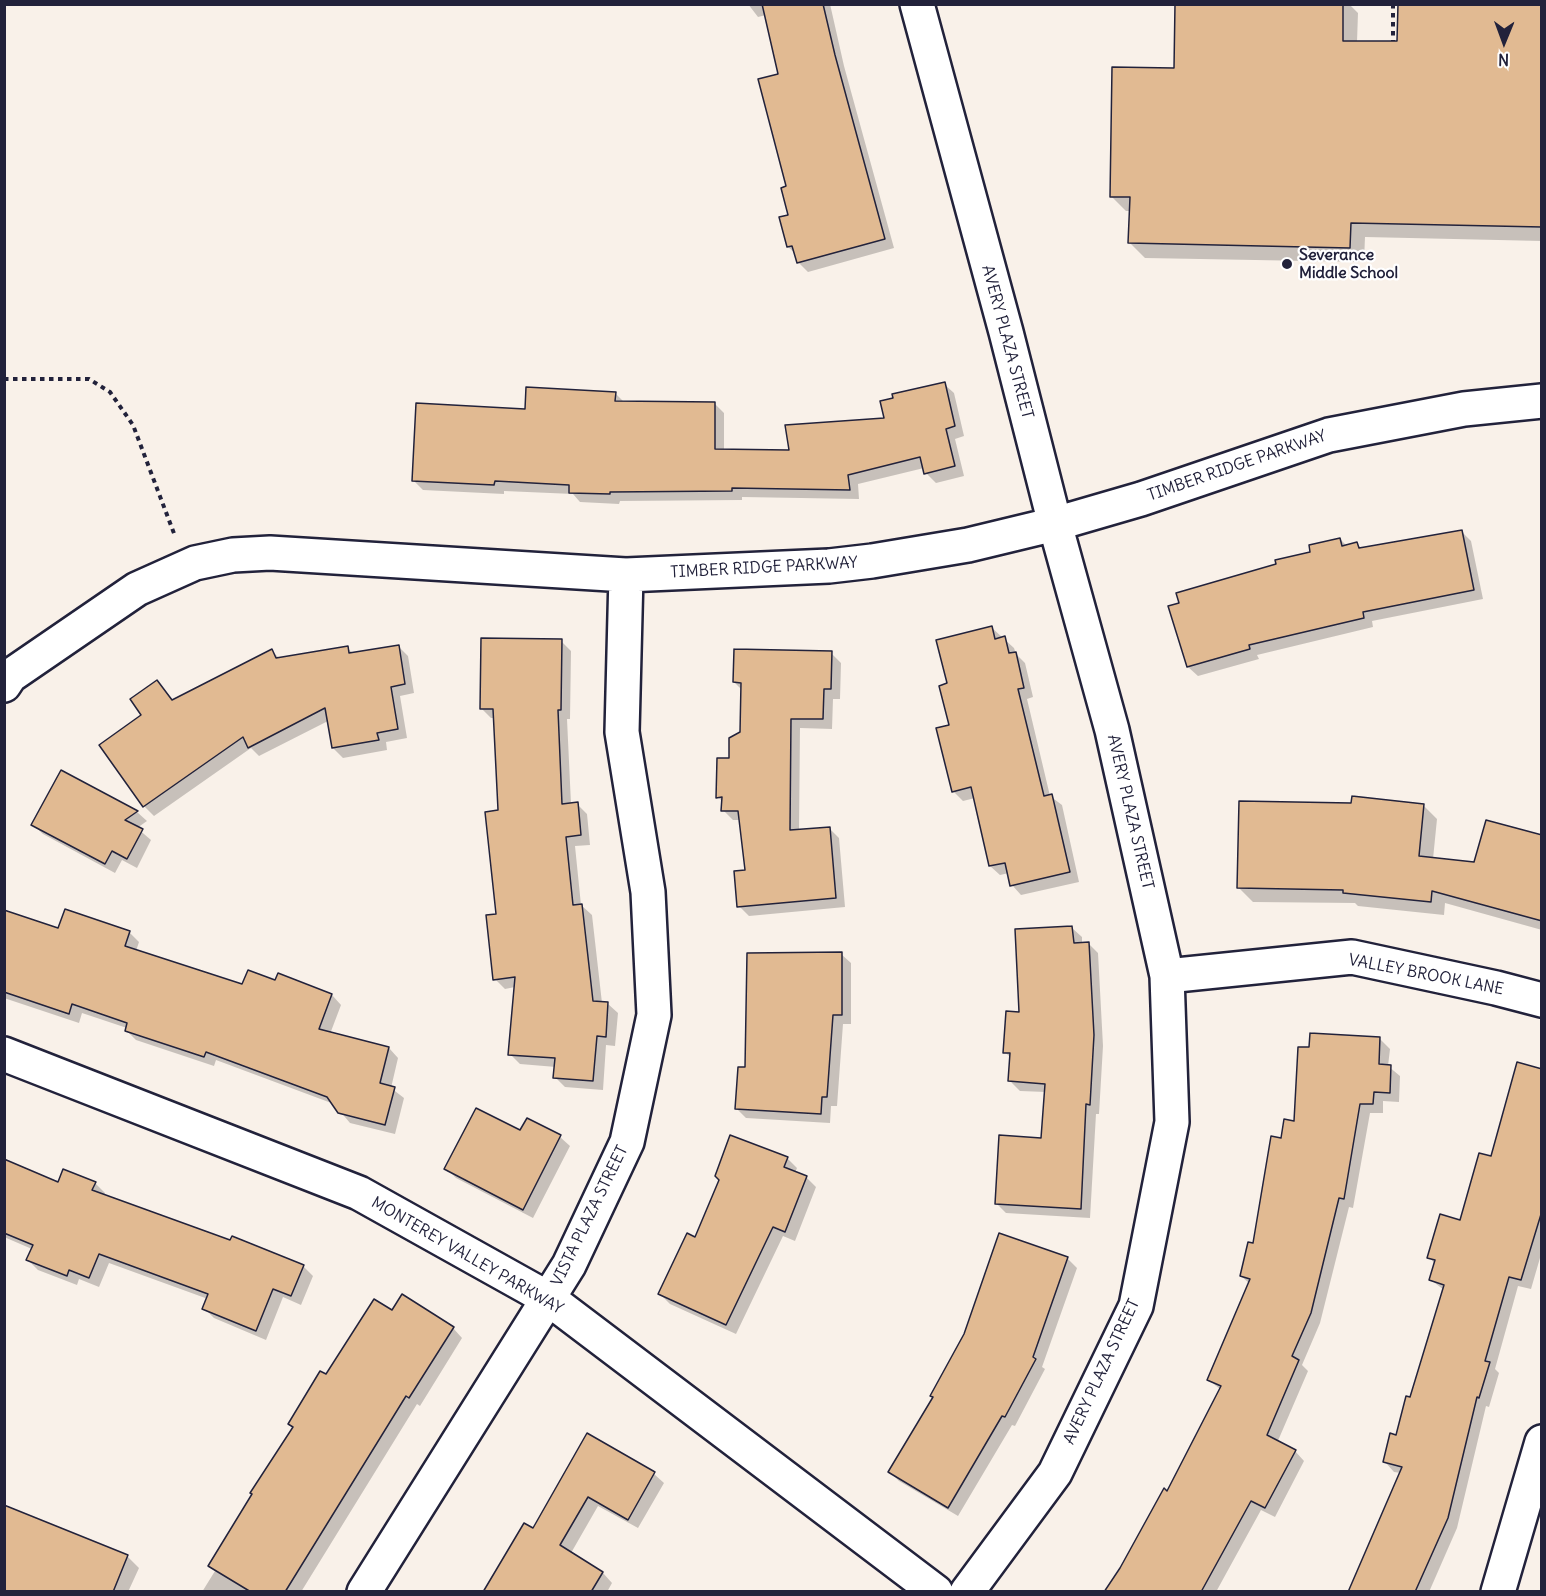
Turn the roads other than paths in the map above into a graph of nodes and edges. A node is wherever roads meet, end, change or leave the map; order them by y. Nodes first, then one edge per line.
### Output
1 (917, 4) edge
2 (1542, 401) edge
3 (1055, 524) junction
4 (626, 575) junction
5 (4, 685) edge
6 (1167, 976) junction
7 (1542, 1000) edge
8 (4, 1054) edge
9 (549, 1299) junction
10 (1542, 1442) edge
11 (1537, 1477) edge
12 (364, 1592) edge
13 (936, 1592) edge
14 (967, 1592) edge
15 (1498, 1592) edge

1 - 3 street, AVERY PLAZA STREET
2 - 3 street, TIMBER RIDGE PARKWAY
3 - 4 street, TIMBER RIDGE PARKWAY
3 - 6 street, AVERY PLAZA STREET
4 - 5 street, TIMBER RIDGE PARKWAY
4 - 9 street, VISTA PLAZA STREET
6 - 7 street, VALLEY BROOK LANE
6 - 14 street, AVERY PLAZA STREET
8 - 9 street, MONTEREY VALLEY PARKWAY
9 - 12 street, VISTA PLAZA STREET
9 - 13 street, MONTEREY VALLEY PARKWAY
10 - 11 street
11 - 15 street

